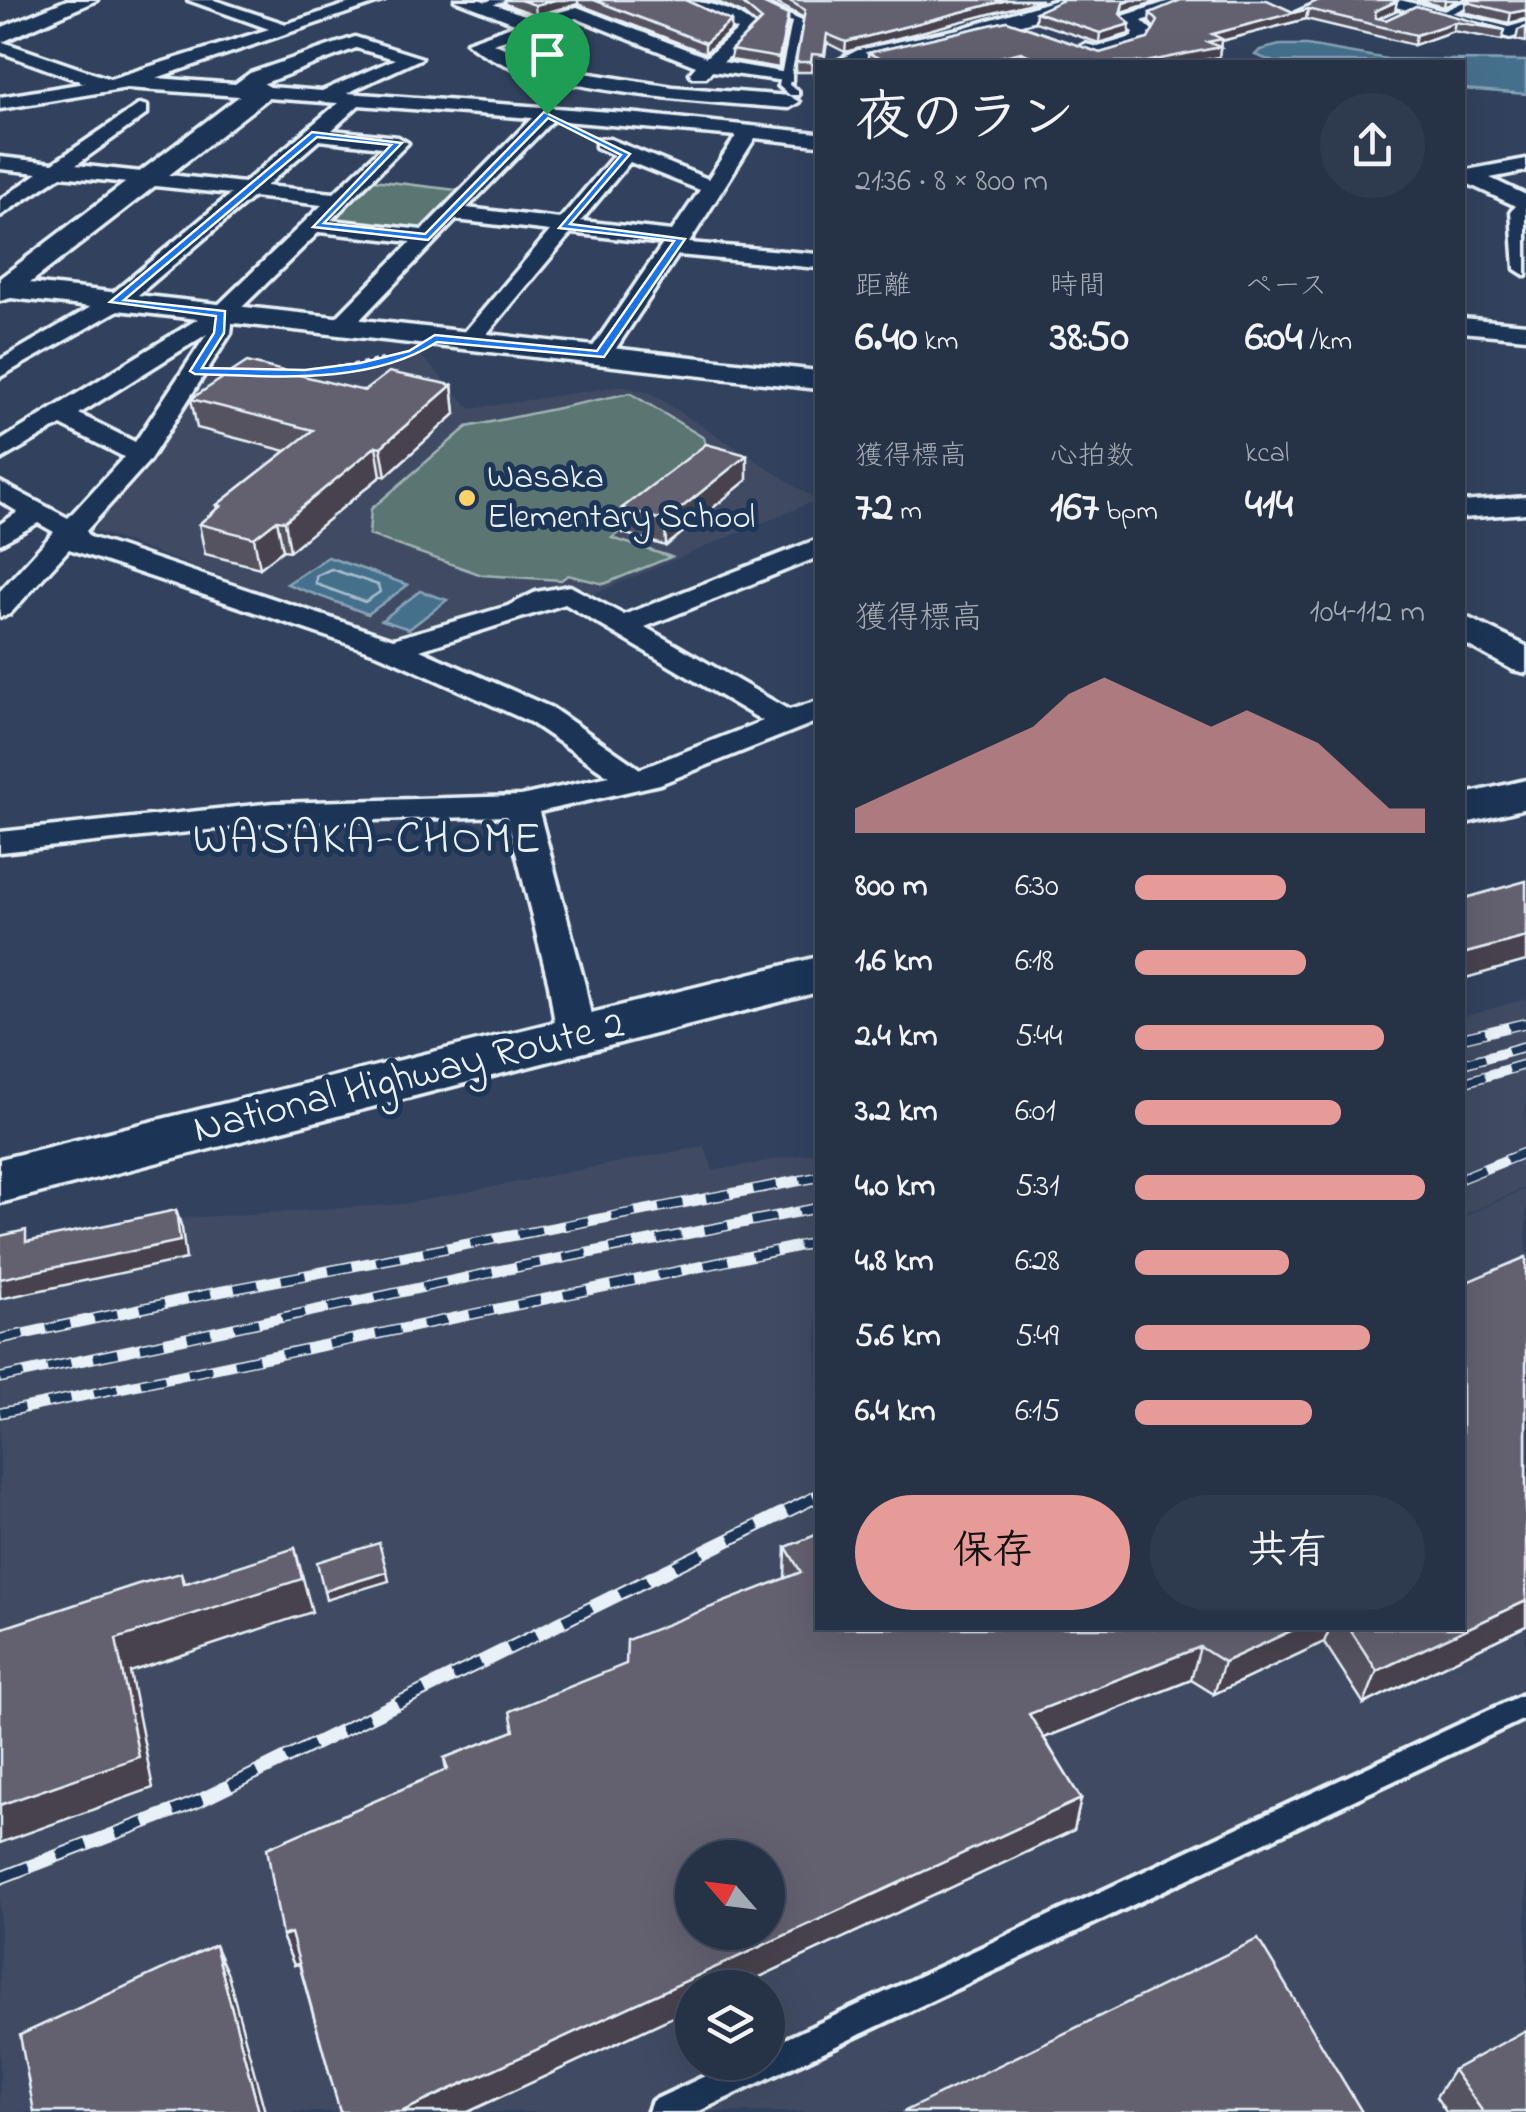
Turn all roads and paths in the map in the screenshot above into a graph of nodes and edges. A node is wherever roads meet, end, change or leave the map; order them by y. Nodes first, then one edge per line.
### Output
1 (84, 0) edge
2 (376, 0) edge
3 (500, 0) edge
4 (682, 0) edge
5 (759, 0) edge
6 (1072, 0) edge
7 (1191, 0) edge
8 (1379, 0) edge
9 (1476, 0) edge
10 (215, 2) edge
11 (473, 3) edge
12 (610, 4) edge
13 (577, 12) junction
14 (1440, 15) junction
15 (1007, 22) junction
16 (534, 24) junction
17 (1526, 26) edge
18 (282, 28) junction
19 (0, 36) edge
20 (0, 46) edge
21 (36, 59) junction
22 (849, 60) edge
23 (709, 65) junction
24 (0, 72) edge
25 (119, 84) junction
26 (252, 89) junction
27 (793, 90) junction
28 (674, 93) junction
29 (324, 96) junction
30 (356, 98) junction
31 (0, 103) edge
32 (140, 110) dead end
33 (547, 114) junction
34 (638, 120) junction
35 (761, 133) junction
36 (315, 134) junction
37 (815, 140) edge
38 (626, 154) junction
39 (0, 163) edge
40 (1526, 165) edge
41 (58, 169) junction
42 (152, 179) junction
43 (252, 190) junction
44 (715, 190) junction
45 (340, 200) junction
46 (1482, 207) dead end
47 (1525, 208) edge
48 (0, 210) edge
49 (452, 213) junction
50 (317, 225) junction
51 (563, 226) junction
52 (428, 237) junction
53 (678, 244) junction
54 (815, 262) edge
55 (1526, 270) edge
56 (2, 290) edge
57 (116, 302) junction
58 (222, 314) junction
59 (1525, 322) edge
60 (1465, 325) edge
61 (340, 328) junction
62 (435, 338) junction
63 (468, 342) junction
64 (600, 354) junction
65 (1523, 358) dead end
66 (0, 370) edge
67 (276, 372) edge
68 (815, 380) edge
69 (60, 414) junction
70 (0, 452) edge
71 (140, 455) junction
72 (0, 490) edge
73 (1526, 504) edge
74 (1465, 510) edge
75 (36, 512) junction
76 (73, 532) junction
77 (0, 536) edge
78 (815, 548) edge
79 (0, 608) edge
80 (624, 625) junction
81 (1465, 628) edge
82 (392, 649) junction
83 (1526, 662) edge
84 (802, 716) edge
85 (635, 780) junction
86 (1526, 794) edge
87 (522, 806) junction
88 (1465, 809) edge
89 (0, 842) edge
90 (815, 975) edge
91 (576, 1036) junction
92 (0, 1182) edge
93 (1526, 1705) edge
94 (663, 2112) edge

1 - 19 street
2 - 18 street
3 - 11 lane
4 - 23 street
5 - 27 lane
6 - 15 street
7 - 15 street
8 - 14 street
9 - 14 lane
10 - 18 street
11 - 16 street
12 - 13 street
13 - 16 street
13 - 23 street
14 - 17 street
15 - 22 street
16 - 28 street
18 - 25 street
20 - 21 street
21 - 24 street
21 - 25 street
23 - 27 street
23 - 28 street
25 - 26 street
25 - 31 street
26 - 29 street
26 - 29 street
26 - 42 street
27 - 28 street
27 - 35 street
28 - 34 street
29 - 30 street
30 - 33 street
30 - 36 street
32 - 41 street
33 - 34 street
33 - 38 street
33 - 49 street
34 - 35 street
35 - 37 street
35 - 44 street
36 - 43 street
36 - 45 street
38 - 44 street
38 - 51 street
39 - 41 street
40 - 47 street
41 - 42 street
41 - 48 street
42 - 43 street
42 - 56 street
43 - 45 street
43 - 57 street
44 - 53 street
45 - 50 street
46 - 47 street
47 - 55 street
49 - 51 street
49 - 52 street
50 - 52 street
50 - 58 street
51 - 53 street
51 - 63 street
52 - 61 street
53 - 54 street
53 - 64 street
56 - 57 street
57 - 58 street
57 - 66 street
58 - 61 street
58 - 69 street
58 - 71 street
59 - 60 street
59 - 65 street
61 - 62 street
62 - 63 street
62 - 67 path
63 - 64 street
64 - 68 street
69 - 70 street
69 - 71 street
71 - 76 street
72 - 75 street
73 - 74 street
75 - 76 street
75 - 77 street
76 - 79 street
76 - 82 street
78 - 80 street
80 - 82 street
80 - 84 street
81 - 83 street
82 - 85 street
84 - 85 street
85 - 87 street
86 - 88 highway
87 - 89 street
87 - 91 street
90 - 91 highway, National Highway Route 2
91 - 92 highway, National Highway Route 2
93 - 94 lane

